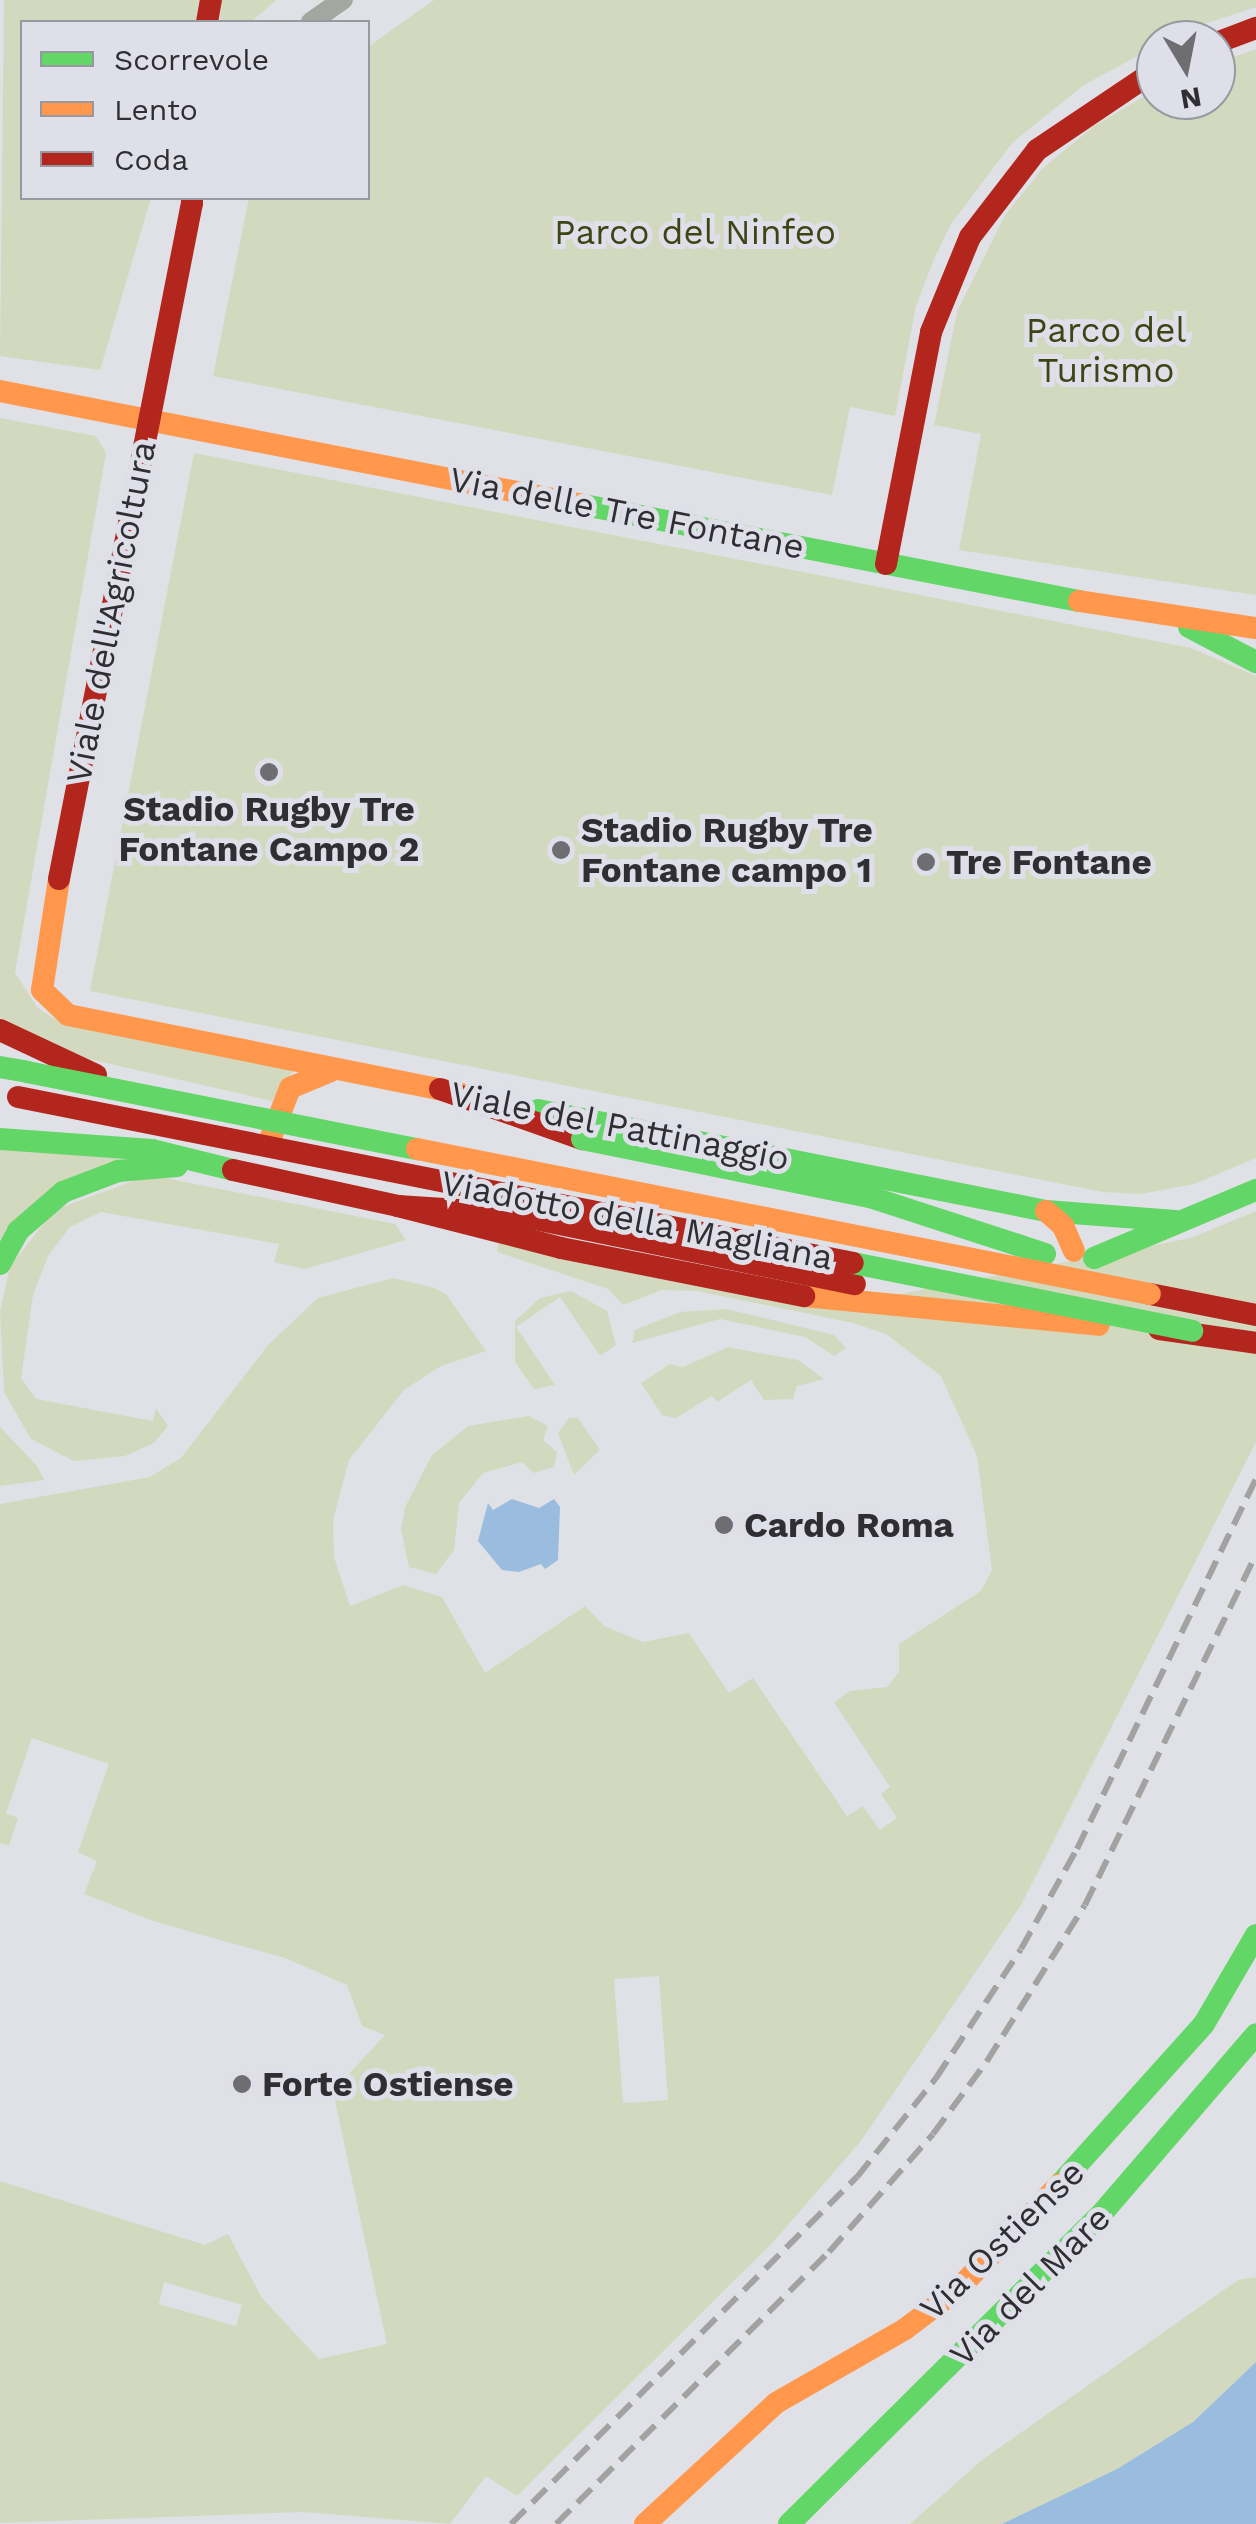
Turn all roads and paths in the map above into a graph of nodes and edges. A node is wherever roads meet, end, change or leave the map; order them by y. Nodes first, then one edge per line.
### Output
1 (343, 0) edge
2 (314, 20) edge
3 (1136, 82) edge
4 (193, 200) edge
5 (0, 391) edge
6 (149, 420) junction
7 (886, 564) junction
8 (1169, 616) junction
9 (1256, 628) edge
10 (1256, 662) edge
11 (68, 1015) joint
12 (0, 1030) edge
13 (0, 1066) edge
14 (338, 1070) junction
15 (440, 1090) junction
16 (9, 1096) edge
17 (155, 1096) junction
18 (0, 1139) edge
19 (232, 1170) junction
20 (271, 1178) junction
21 (1256, 1190) edge
22 (398, 1206) junction
23 (1046, 1211) junction
24 (1175, 1221) junction
25 (0, 1264) edge
26 (855, 1284) dead end
27 (1150, 1294) junction
28 (1256, 1315) edge
29 (1192, 1331) junction
30 (1256, 1343) edge
31 (1256, 1935) edge
32 (1256, 2034) edge
33 (645, 2524) edge
34 (789, 2524) edge

1 - 2 street
3 - 7 main road
4 - 6 main road, Viale dell'Agricoltura
5 - 6 main road, Via delle Tre Fontane
6 - 7 main road, Via delle Tre Fontane
6 - 11 main road, Viale dell'Agricoltura
7 - 8 main road, Via delle Tre Fontane
8 - 9 main road, Via delle Tre Fontane
8 - 10 main road
11 - 14 main road, Viale del Pattinaggio
12 - 17 main road, bridge
13 - 17 main road, Viadotto della Magliana, bridge
14 - 15 main road, Viale del Pattinaggio
14 - 20 main road
15 - 23 main road, Viale del Pattinaggio
15 - 27 main road, bridge
16 - 29 main road, Viadotto della Magliana, bridge
17 - 27 main road, Viadotto della Magliana, bridge
18 - 19 main road
19 - 20 main road
19 - 25 main road
20 - 22 main road
21 - 24 main road, Viale del Pattinaggio
22 - 26 main road
22 - 29 main road, bridge
23 - 24 main road, Viale del Pattinaggio
23 - 24 main road, Viale del Pattinaggio
27 - 28 main road, Viadotto della Magliana
29 - 30 main road, Viadotto della Magliana
31 - 33 main road, Via Ostiense
32 - 34 main road, Via del Mare

